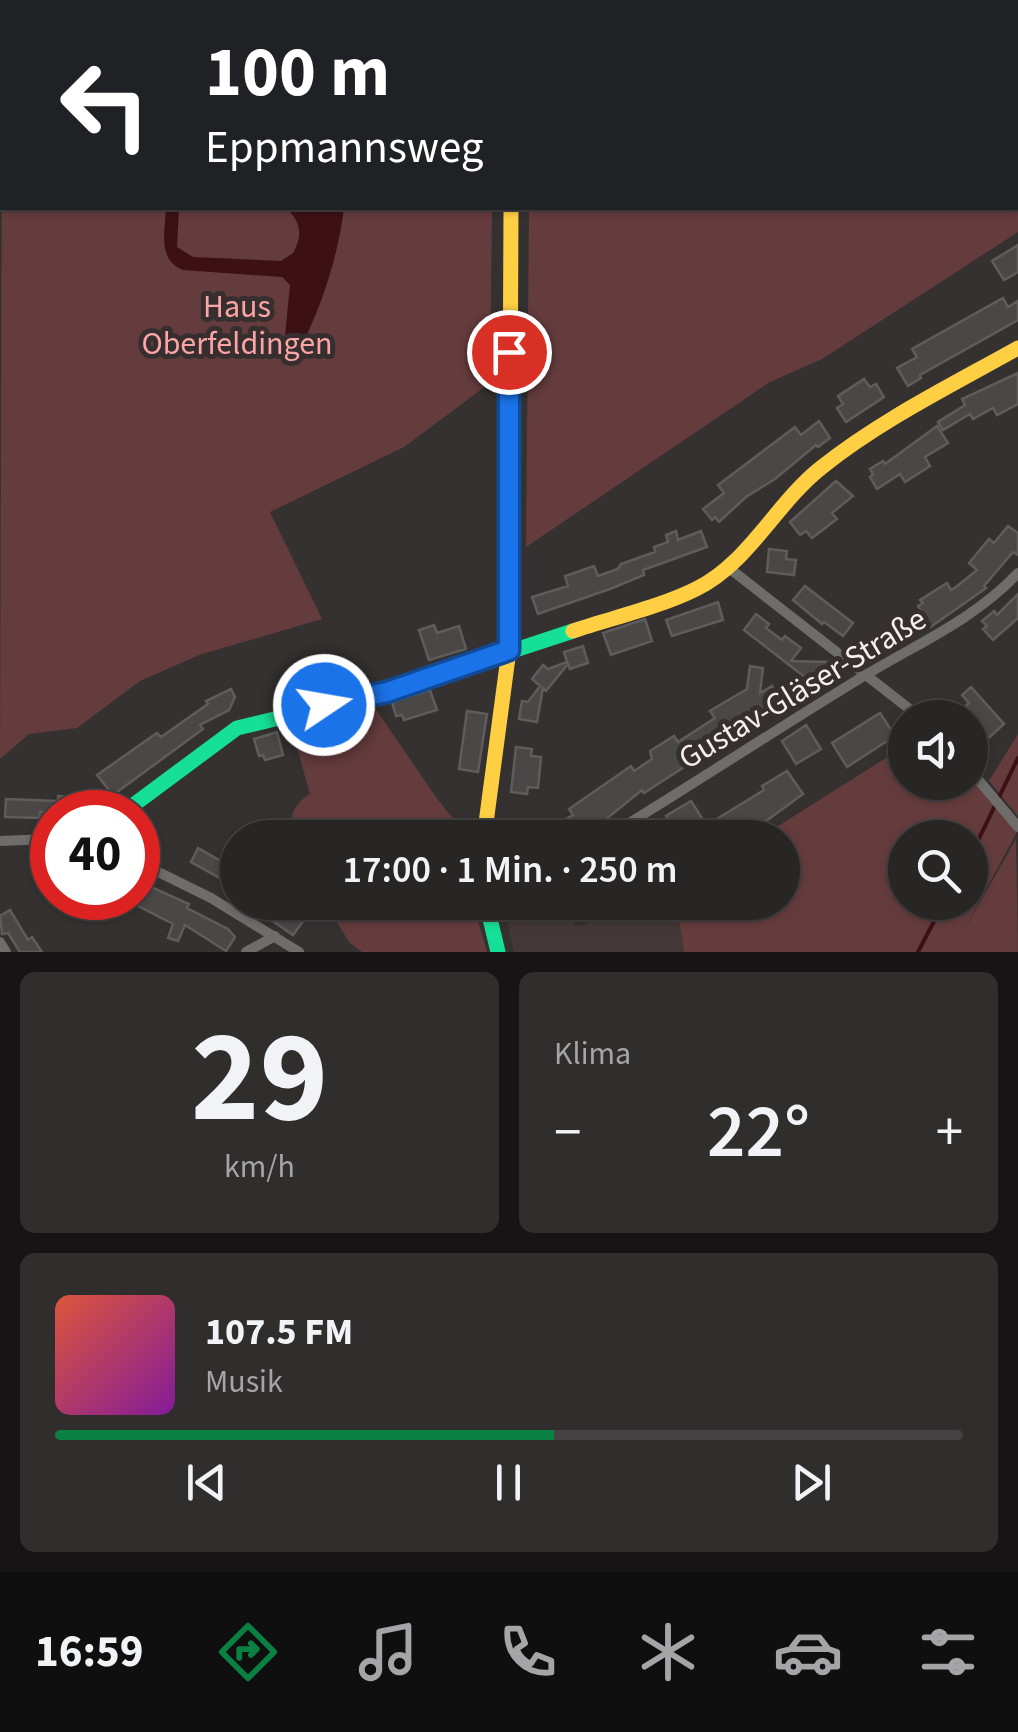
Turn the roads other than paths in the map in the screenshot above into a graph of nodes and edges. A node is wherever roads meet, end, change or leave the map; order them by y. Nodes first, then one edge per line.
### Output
1 (510, 210) edge
2 (1018, 348) edge
3 (729, 568) junction
4 (1018, 573) edge
5 (509, 650) junction
6 (866, 674) junction
7 (898, 700) edge
8 (154, 790) edge
9 (988, 792) edge
10 (486, 820) edge
11 (634, 820) edge
12 (1018, 827) edge
13 (30, 840) edge
14 (0, 841) edge
15 (160, 874) edge
16 (490, 920) edge
17 (275, 936) junction
18 (0, 942) edge
19 (6, 952) edge
20 (246, 952) edge
21 (299, 952) edge
22 (498, 952) edge

1 - 5 street
2 - 3 street
3 - 5 street
3 - 6 street
4 - 6 street, Gustav-Gläser-Straße
5 - 8 street
5 - 10 street
6 - 7 street
6 - 11 street, Gustav-Gläser-Straße
9 - 12 street
13 - 14 street
15 - 17 street
16 - 22 street
17 - 20 street
17 - 21 street
18 - 19 street

